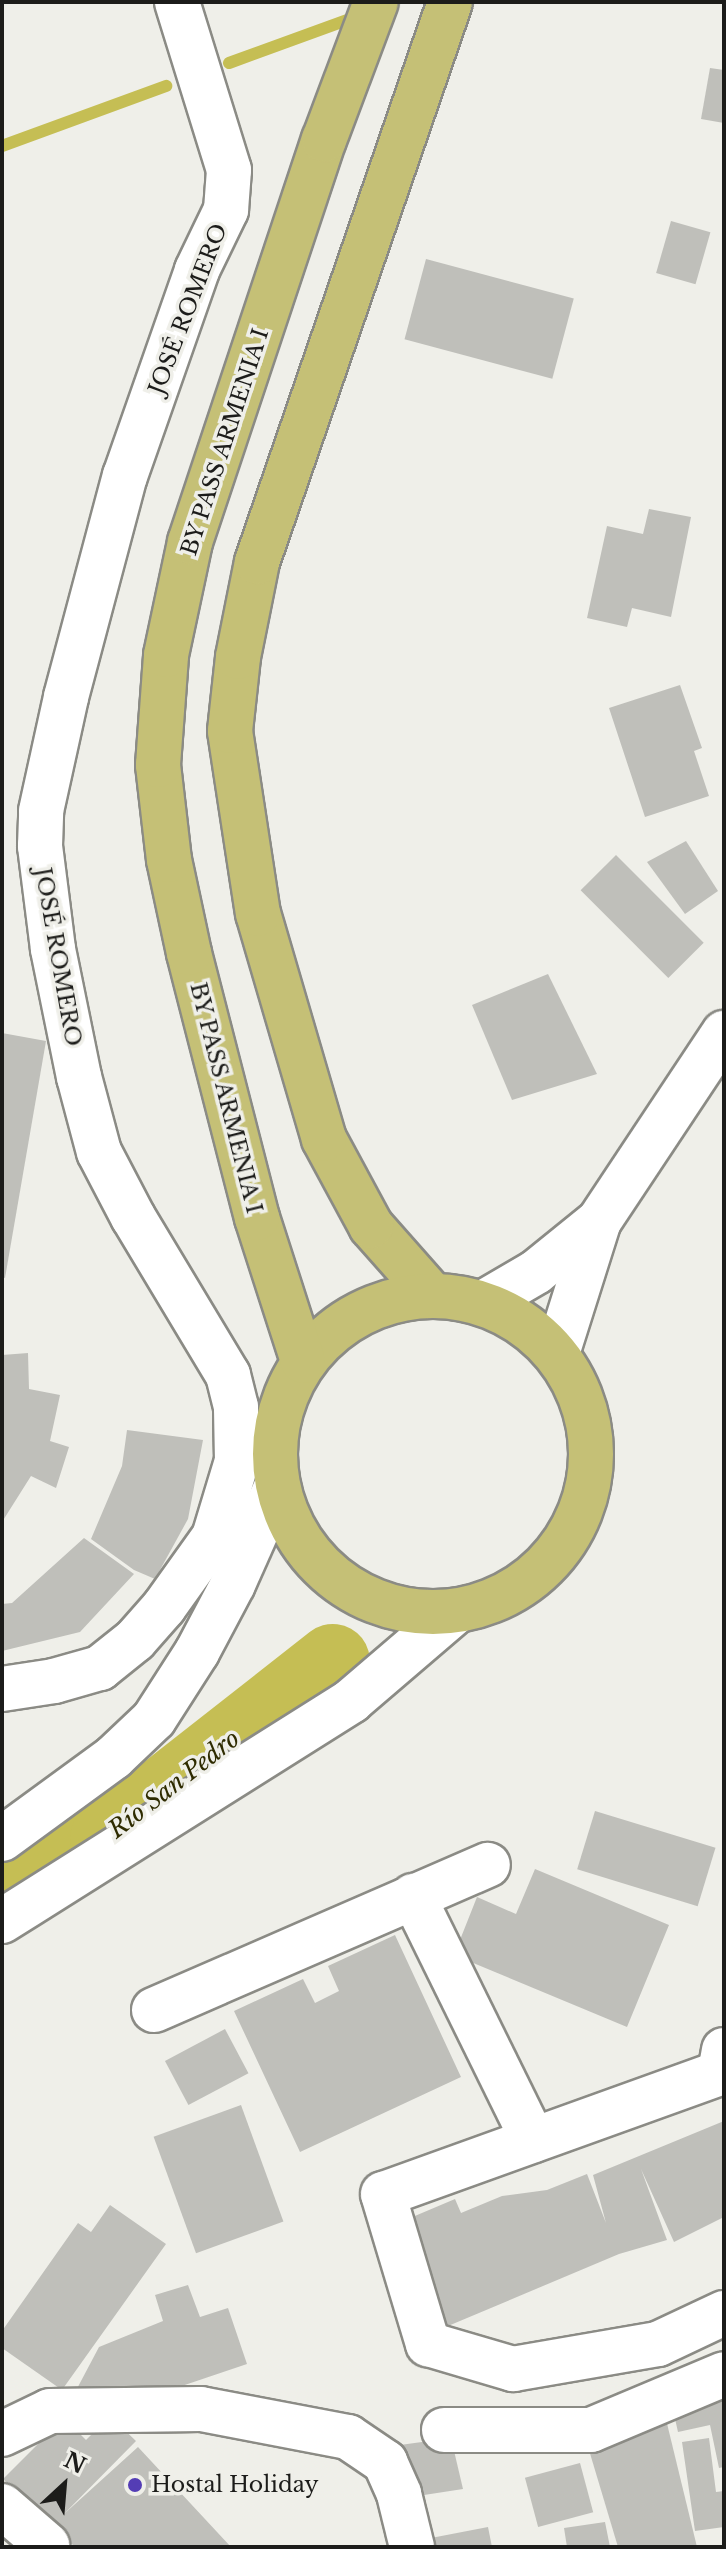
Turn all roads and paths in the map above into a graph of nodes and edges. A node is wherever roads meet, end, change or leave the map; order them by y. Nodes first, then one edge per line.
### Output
1 (177, 2) edge
2 (376, 2) edge
3 (450, 2) edge
4 (724, 1033) edge
5 (599, 1221) junction
6 (432, 1295) junction
7 (483, 1303) junction
8 (557, 1354) junction
9 (303, 1361) junction
10 (277, 1485) junction
11 (456, 1611) junction
12 (2, 1689) edge
13 (2, 1839) edge
14 (488, 1865) dead end
15 (413, 1896) junction
16 (2, 1921) edge
17 (154, 2010) dead end
18 (724, 2050) edge
19 (533, 2140) junction
20 (724, 2313) edge
21 (724, 2374) edge
22 (444, 2430) dead end
23 (2, 2434) edge
24 (2, 2506) edge
25 (47, 2545) edge
26 (412, 2547) edge

1 - 12 street, JOSÉ ROMERO
2 - 9 main road, BY PASS ARMENIA I
3 - 6 main road
4 - 5 street
5 - 7 street
5 - 8 street
6 - 7 main road
6 - 9 main road
7 - 8 main road
8 - 11 main road
9 - 10 main road
10 - 11 main road
10 - 13 street
11 - 16 street
14 - 15 street
15 - 17 street
15 - 19 street
18 - 19 street
19 - 20 street
21 - 22 street
23 - 26 street
24 - 25 street

